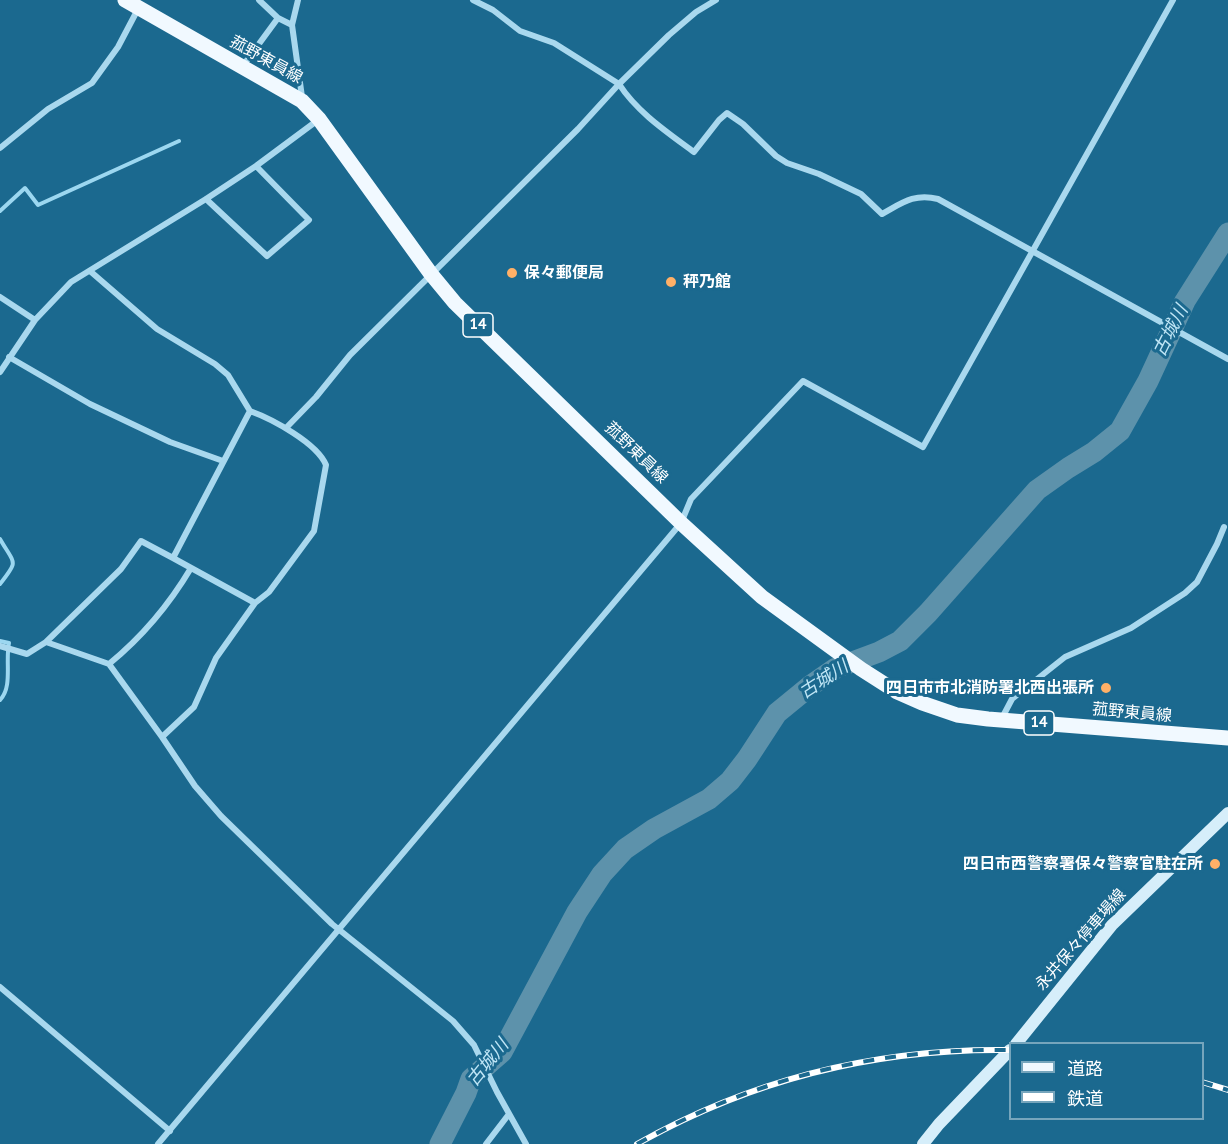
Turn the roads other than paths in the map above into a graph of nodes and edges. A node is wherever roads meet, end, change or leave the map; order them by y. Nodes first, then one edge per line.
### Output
1 (125, 0) edge
2 (259, 0) edge
3 (298, 0) edge
4 (473, 0) edge
5 (716, 0) edge
6 (1173, 0) edge
7 (139, 8) junction
8 (278, 18) junction
9 (292, 25) junction
10 (241, 67) junction
11 (619, 84) junction
12 (302, 101) junction
13 (319, 119) junction
14 (0, 148) edge
15 (256, 165) junction
16 (206, 199) junction
17 (1032, 252) junction
18 (90, 271) junction
19 (431, 274) junction
20 (0, 297) edge
21 (35, 320) junction
22 (9, 357) junction
23 (1228, 359) edge
24 (0, 372) edge
25 (250, 411) junction
26 (286, 428) junction
27 (223, 461) junction
28 (681, 523) junction
29 (1224, 527) dead end
30 (173, 558) junction
31 (191, 568) junction
32 (255, 603) junction
33 (46, 642) junction
34 (0, 646) edge
35 (109, 664) junction
36 (1001, 720) junction
37 (162, 737) junction
38 (1228, 738) edge
39 (1228, 813) edge
40 (338, 928) junction
41 (0, 987) edge
42 (1018, 1042) edge
43 (1009, 1052) edge
44 (509, 1114) junction
45 (170, 1131) junction
46 (158, 1144) edge
47 (486, 1144) edge
48 (526, 1144) edge
49 (922, 1144) edge

1 - 7 main road, 菰野東員線 / 14
2 - 8 street
3 - 9 street
4 - 11 street
5 - 11 street
6 - 17 street
7 - 10 main road, 菰野東員線 / 14
7 - 14 street
8 - 9 street
8 - 10 street
9 - 12 street
10 - 12 main road, 菰野東員線 / 14
11 - 17 street
11 - 19 street
12 - 13 main road, 菰野東員線 / 14
13 - 15 street
13 - 19 main road, 菰野東員線 / 14
15 - 16 street
15 - 16 street
16 - 18 street
17 - 23 street
17 - 28 street
18 - 21 street
18 - 25 street
19 - 26 street
19 - 28 main road, 菰野東員線 / 14
20 - 21 street
21 - 22 street
22 - 24 street
22 - 27 street
25 - 26 street
25 - 27 street
26 - 32 street
27 - 30 street
28 - 36 main road, 菰野東員線 / 14
28 - 40 street
29 - 36 street
30 - 31 street
30 - 33 street
31 - 32 street
31 - 35 street
32 - 37 street
33 - 34 street
33 - 35 street
35 - 37 street
36 - 38 main road, 菰野東員線 / 14
37 - 40 street
39 - 42 main road, 永井保々停車場線
40 - 44 street
40 - 45 street
41 - 45 street
43 - 49 main road
44 - 47 street
44 - 48 street
45 - 46 street

